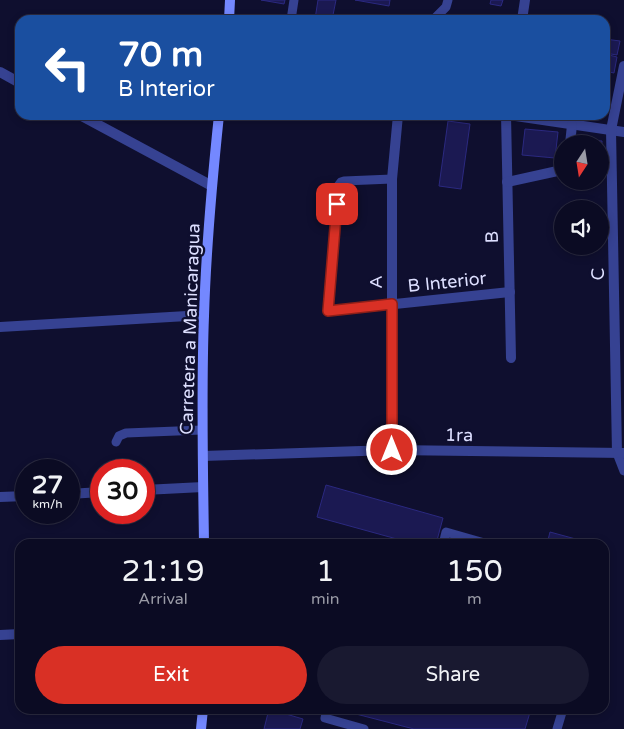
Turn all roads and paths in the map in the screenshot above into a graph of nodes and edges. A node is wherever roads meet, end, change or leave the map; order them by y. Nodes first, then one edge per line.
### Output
1 (230, 0) edge
2 (294, 0) edge
3 (448, 0) edge
4 (525, 0) edge
5 (229, 15) edge
6 (292, 15) edge
7 (438, 15) edge
8 (523, 15) edge
9 (624, 66) edge
10 (0, 72) edge
11 (15, 80) edge
12 (89, 120) edge
13 (219, 120) edge
14 (398, 120) edge
15 (507, 120) edge
16 (540, 120) edge
17 (572, 125) junction
18 (611, 130) junction
19 (624, 132) edge
20 (571, 135) edge
21 (554, 172) edge
22 (392, 179) junction
23 (507, 182) junction
24 (212, 186) junction
25 (510, 292) junction
26 (392, 304) junction
27 (328, 311) joint
28 (204, 316) junction
29 (0, 327) edge
30 (511, 358) dead end
31 (202, 430) junction
32 (116, 442) dead end
33 (392, 450) junction
34 (620, 453) edge
35 (203, 456) junction
36 (624, 471) edge
37 (203, 487) junction
38 (155, 489) edge
39 (15, 496) edge
40 (0, 497) edge
41 (204, 539) edge
42 (444, 539) edge
43 (470, 539) edge
44 (15, 634) edge
45 (0, 635) edge
46 (202, 714) edge
47 (326, 714) edge
48 (562, 714) edge
49 (201, 729) edge
50 (364, 729) edge
51 (557, 729) edge

1 - 5 main road
2 - 6 lane
3 - 7 lane
4 - 8 street
9 - 18 street, C
10 - 11 street
12 - 24 street
13 - 24 main road, Carretera a Manicaragua
14 - 22 street, A
15 - 23 street, B
16 - 17 street
17 - 18 street
17 - 20 street
18 - 19 street
18 - 34 street, C
21 - 23 street
22 - 26 street, A
22 - 27 lane
23 - 25 street, B
24 - 28 main road, Carretera a Manicaragua
25 - 26 street, B Interior
25 - 30 street, B
26 - 27 street, B Interior
26 - 33 street, A
28 - 29 street
28 - 31 main road, Carretera a Manicaragua
31 - 32 lane
31 - 35 main road, Carretera a Manicaragua
33 - 34 street, 1ra
33 - 35 street, 1ra
34 - 36 lane
35 - 37 main road, Carretera a Manicaragua
37 - 38 street
37 - 41 main road, Carretera a Manicaragua
39 - 40 street
42 - 43 lane
44 - 45 street
46 - 49 main road
47 - 50 lane
48 - 51 lane

